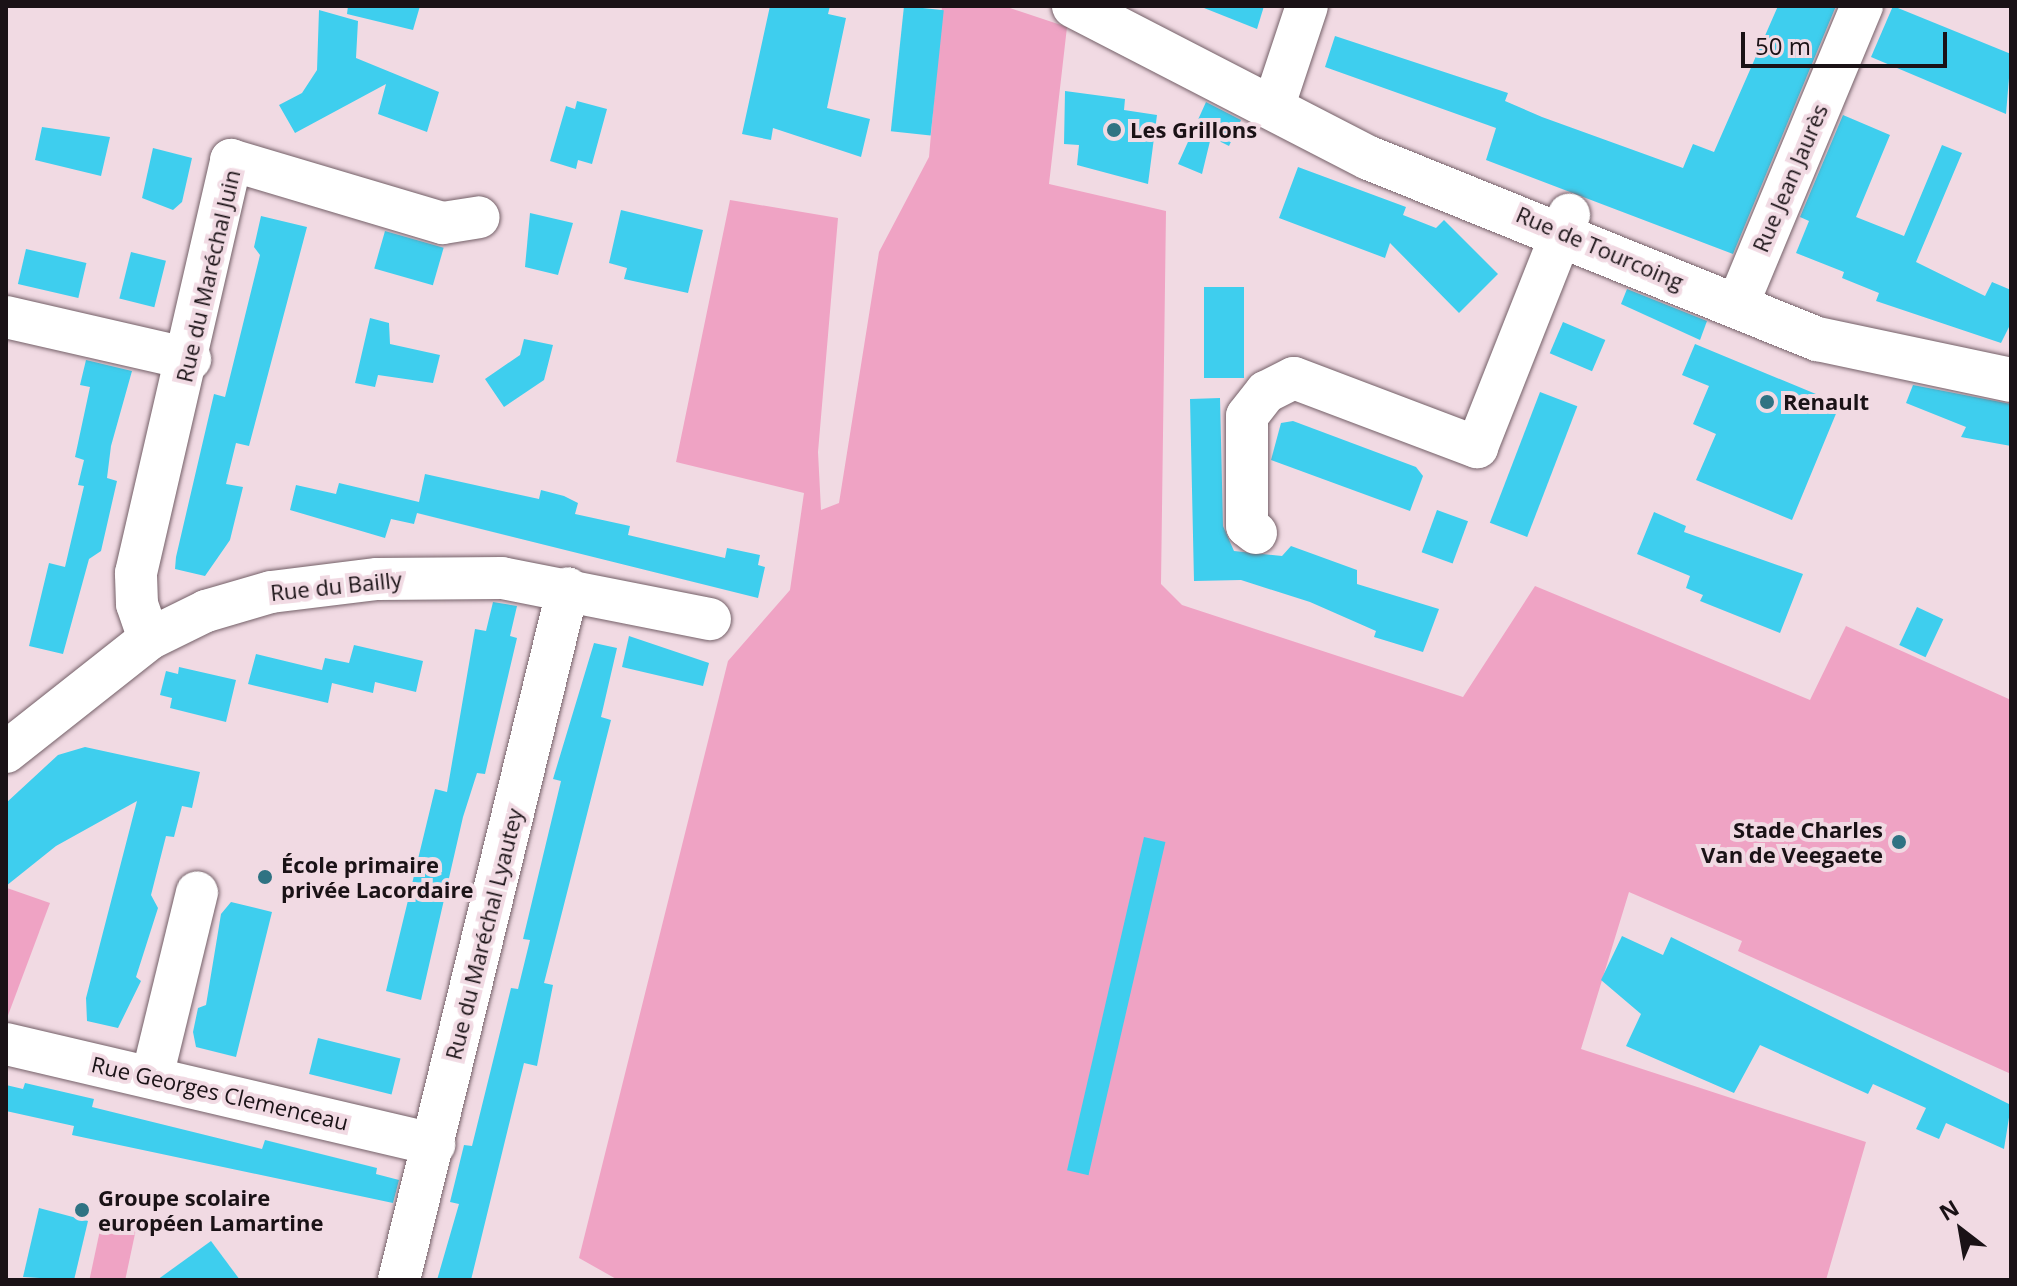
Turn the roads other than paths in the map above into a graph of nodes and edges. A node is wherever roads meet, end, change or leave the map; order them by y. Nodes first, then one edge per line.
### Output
1 (1074, 6) edge
2 (1307, 6) edge
3 (1862, 6) edge
4 (1274, 105) junction
5 (479, 217) dead end
6 (1566, 223) junction
7 (1742, 294) junction
8 (6, 317) edge
9 (190, 359) junction
10 (2000, 376) edge
11 (1256, 533) dead end
12 (568, 588) junction
13 (710, 619) dead end
14 (149, 639) junction
15 (6, 752) edge
16 (197, 892) dead end
17 (6, 1044) edge
18 (152, 1077) junction
19 (434, 1144) junction
20 (399, 1280) edge

1 - 4 main road, Rue de Tourcoing
2 - 4 street
3 - 7 street, Rue Jean Jaurès
4 - 6 main road, Rue de Tourcoing
5 - 9 street, Rue du Maréchal Juin
6 - 7 main road, Rue de Tourcoing
6 - 11 street
7 - 10 main road, Rue de Tourcoing
8 - 9 street
9 - 14 street, Rue du Maréchal Juin
12 - 13 street, Rue du Bailly
12 - 14 street, Rue du Bailly
12 - 19 street, Rue du Maréchal Lyautey
14 - 15 street, Rue du Bailly
16 - 18 street
17 - 18 street, Rue Georges Clemenceau
18 - 19 street, Rue Georges Clemenceau
19 - 20 street, Rue du Maréchal Lyautey

